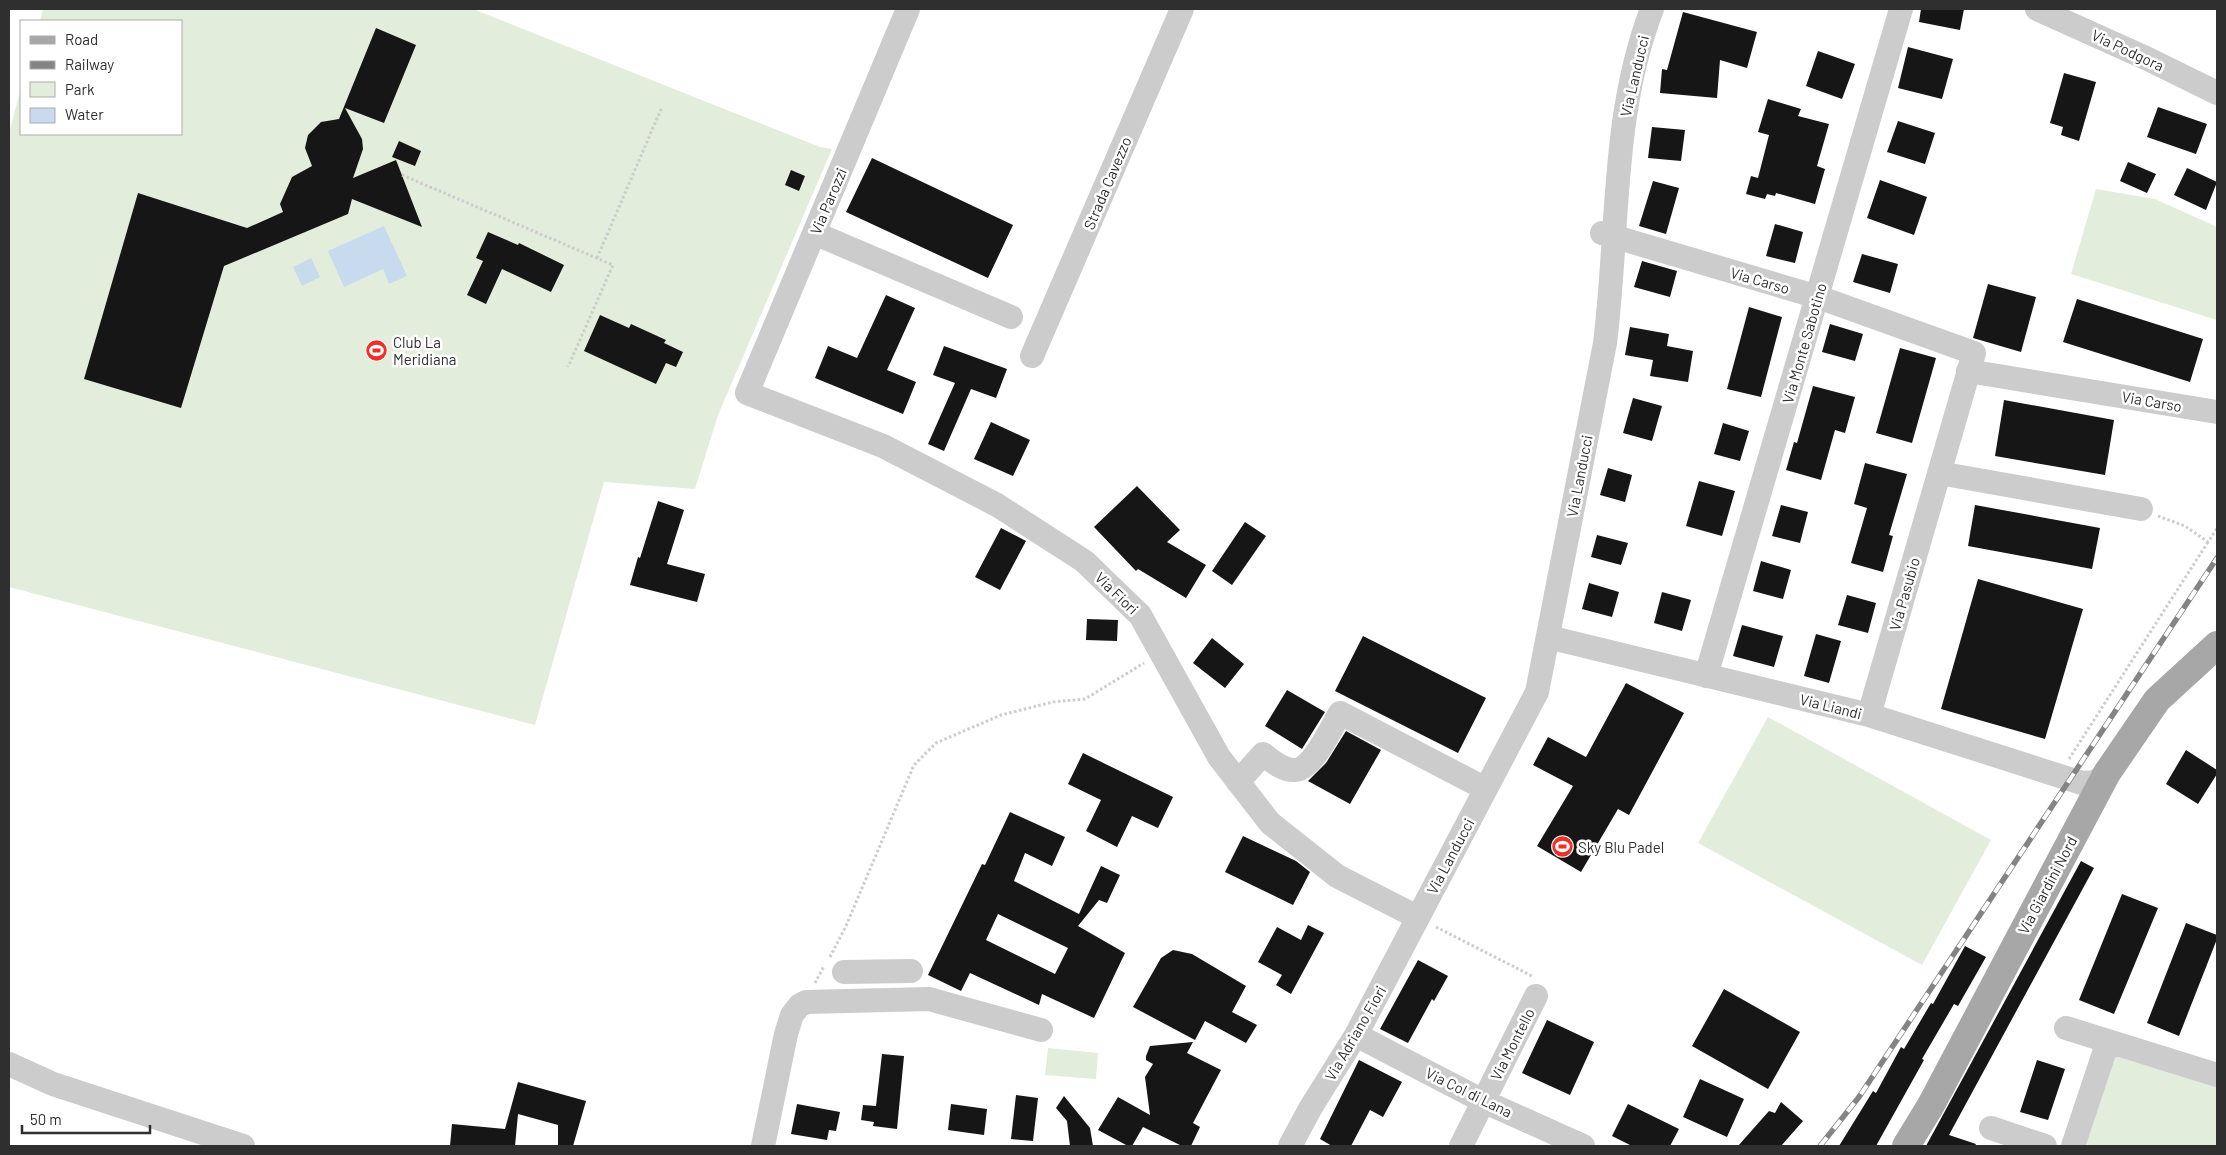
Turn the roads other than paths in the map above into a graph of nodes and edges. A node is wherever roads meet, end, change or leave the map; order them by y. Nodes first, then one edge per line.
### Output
1 (908, 9) edge
2 (1182, 9) edge
3 (1652, 9) edge
4 (1901, 9) edge
5 (2037, 9) edge
6 (2217, 94) edge
7 (814, 234) junction
8 (1607, 235) junction
9 (1818, 297) junction
10 (1012, 316) dead end
11 (1032, 356) dead end
12 (1971, 362) junction
13 (747, 393) joint
14 (2217, 412) edge
15 (1939, 473) junction
16 (2141, 509) road end
17 (1548, 637) junction
18 (2217, 645) edge
19 (1706, 676) junction
20 (1869, 716) junction
21 (2107, 773) junction
22 (1238, 782) junction
23 (1486, 789) junction
24 (1417, 917) junction
25 (911, 971) dead end
26 (844, 972) dead end
27 (870, 972) junction
28 (1536, 996) road end
29 (871, 1000) junction
30 (2066, 1028) dead end
31 (1041, 1030) dead end
32 (1356, 1035) junction
33 (2108, 1041) junction
34 (9, 1064) edge
35 (2217, 1075) edge
36 (1484, 1100) junction
37 (1991, 1128) dead end
38 (243, 1146) edge
39 (764, 1146) edge
40 (1290, 1146) edge
41 (1461, 1146) edge
42 (1583, 1146) edge
43 (1906, 1146) edge
44 (2045, 1146) edge
45 (2073, 1146) edge

1 - 7 street, Via Parozzi
2 - 11 street, Strada Cavezzo
3 - 8 street, Via Landucci
4 - 9 street, Via Monte Sabotino
5 - 6 street, Via Podgora
7 - 10 street
7 - 13 street, Via Parozzi
8 - 9 street, Via Carso
8 - 17 street, Via Landucci
9 - 12 street, Via Carso
9 - 19 street, Via Monte Sabotino
12 - 14 street, Via Carso
12 - 15 street, Via Pasubio
13 - 22 street, Via Fiori
15 - 16 street
15 - 20 street, Via Pasubio
17 - 19 street, Via Liandi
17 - 23 street, Via Landucci
18 - 21 main road, Via Giardini Nord
19 - 20 street, Via Liandi
20 - 21 street, Via Liandi
21 - 43 main road, Via Giardini Nord
22 - 23 street
22 - 24 street, Via Fiori
23 - 24 street, Via Landucci
24 - 32 street, Via Adriano Fiori
25 - 27 street
26 - 27 street
27 - 29 street
28 - 36 street, Via Montello
29 - 31 street
29 - 39 street
30 - 33 street
32 - 36 street, Via Col di Lana
32 - 40 street, Via Adriano Fiori
33 - 35 street
33 - 45 street
34 - 38 street
36 - 41 street, Via Montello
36 - 42 street, Via Col di Lana
37 - 44 street

